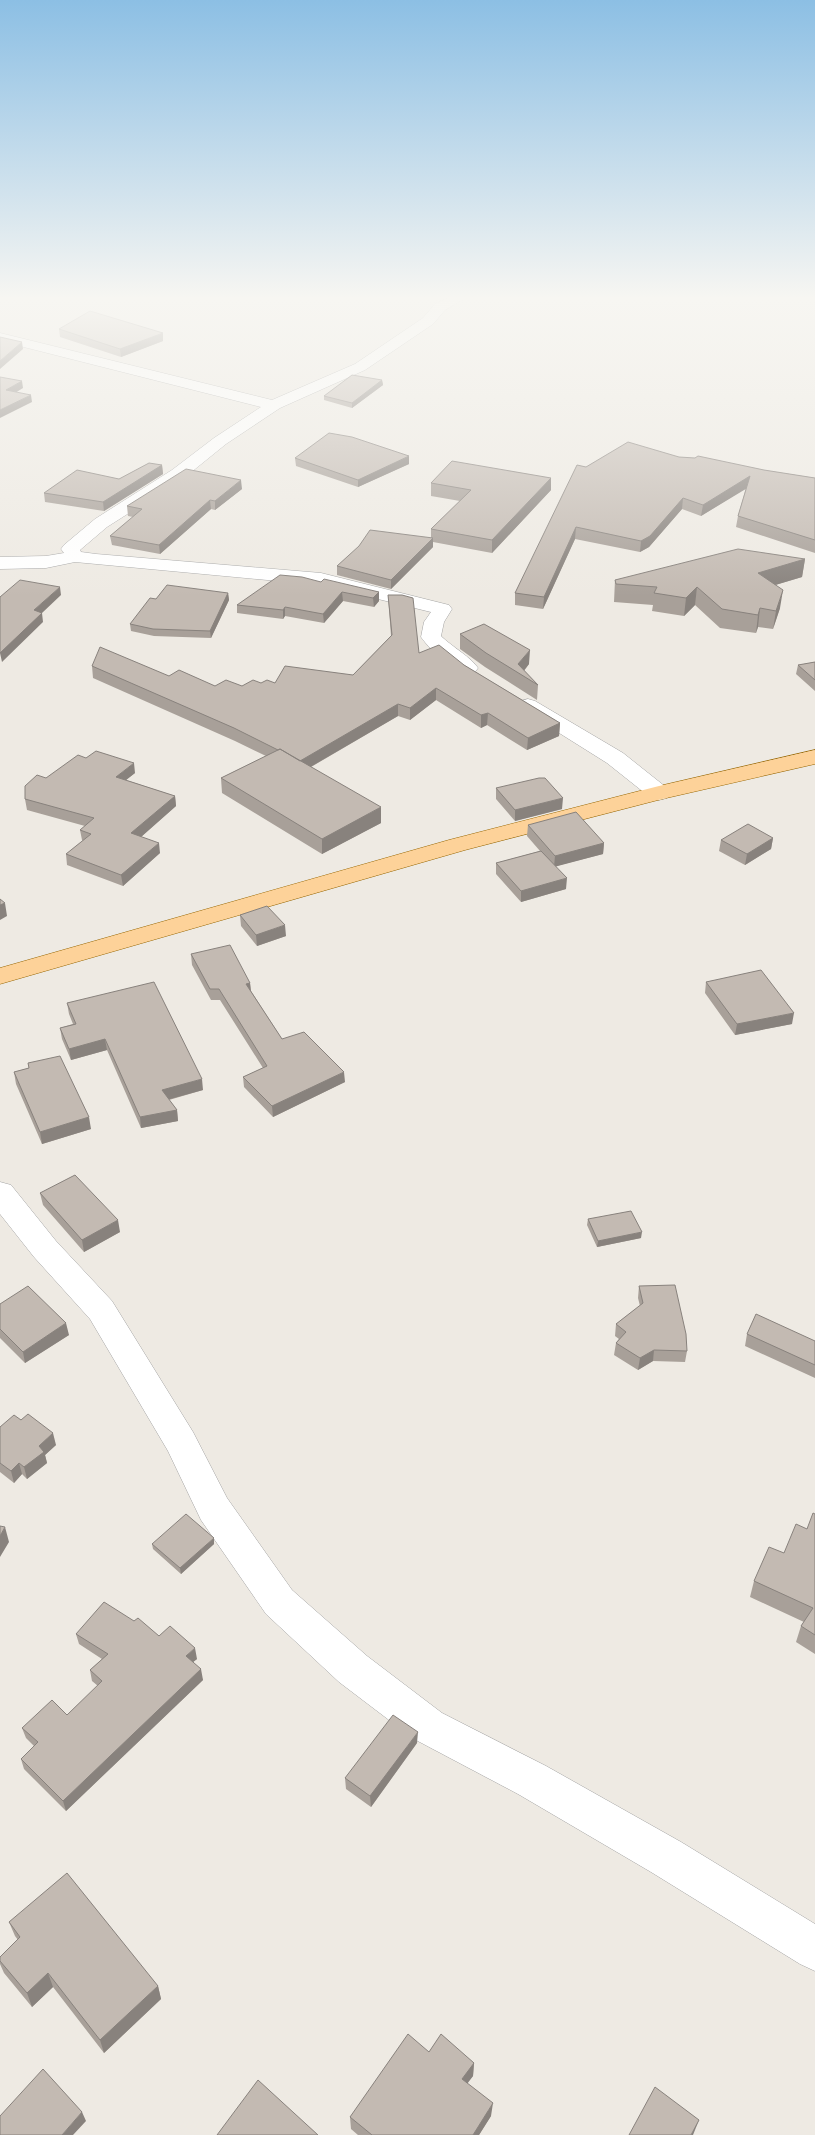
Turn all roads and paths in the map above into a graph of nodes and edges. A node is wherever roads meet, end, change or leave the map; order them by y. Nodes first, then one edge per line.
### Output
1 (239, 397) edge
2 (293, 397) edge
3 (274, 405) junction
4 (74, 557) junction
5 (0, 563) edge
6 (480, 677) edge
7 (510, 694) edge
8 (815, 757) edge
9 (658, 793) junction
10 (0, 976) edge
11 (0, 1193) edge
12 (815, 1950) edge

1 - 3 street
2 - 3 street
3 - 4 street
4 - 5 street
4 - 6 street
7 - 9 street
8 - 9 main road
9 - 10 main road
11 - 12 street

